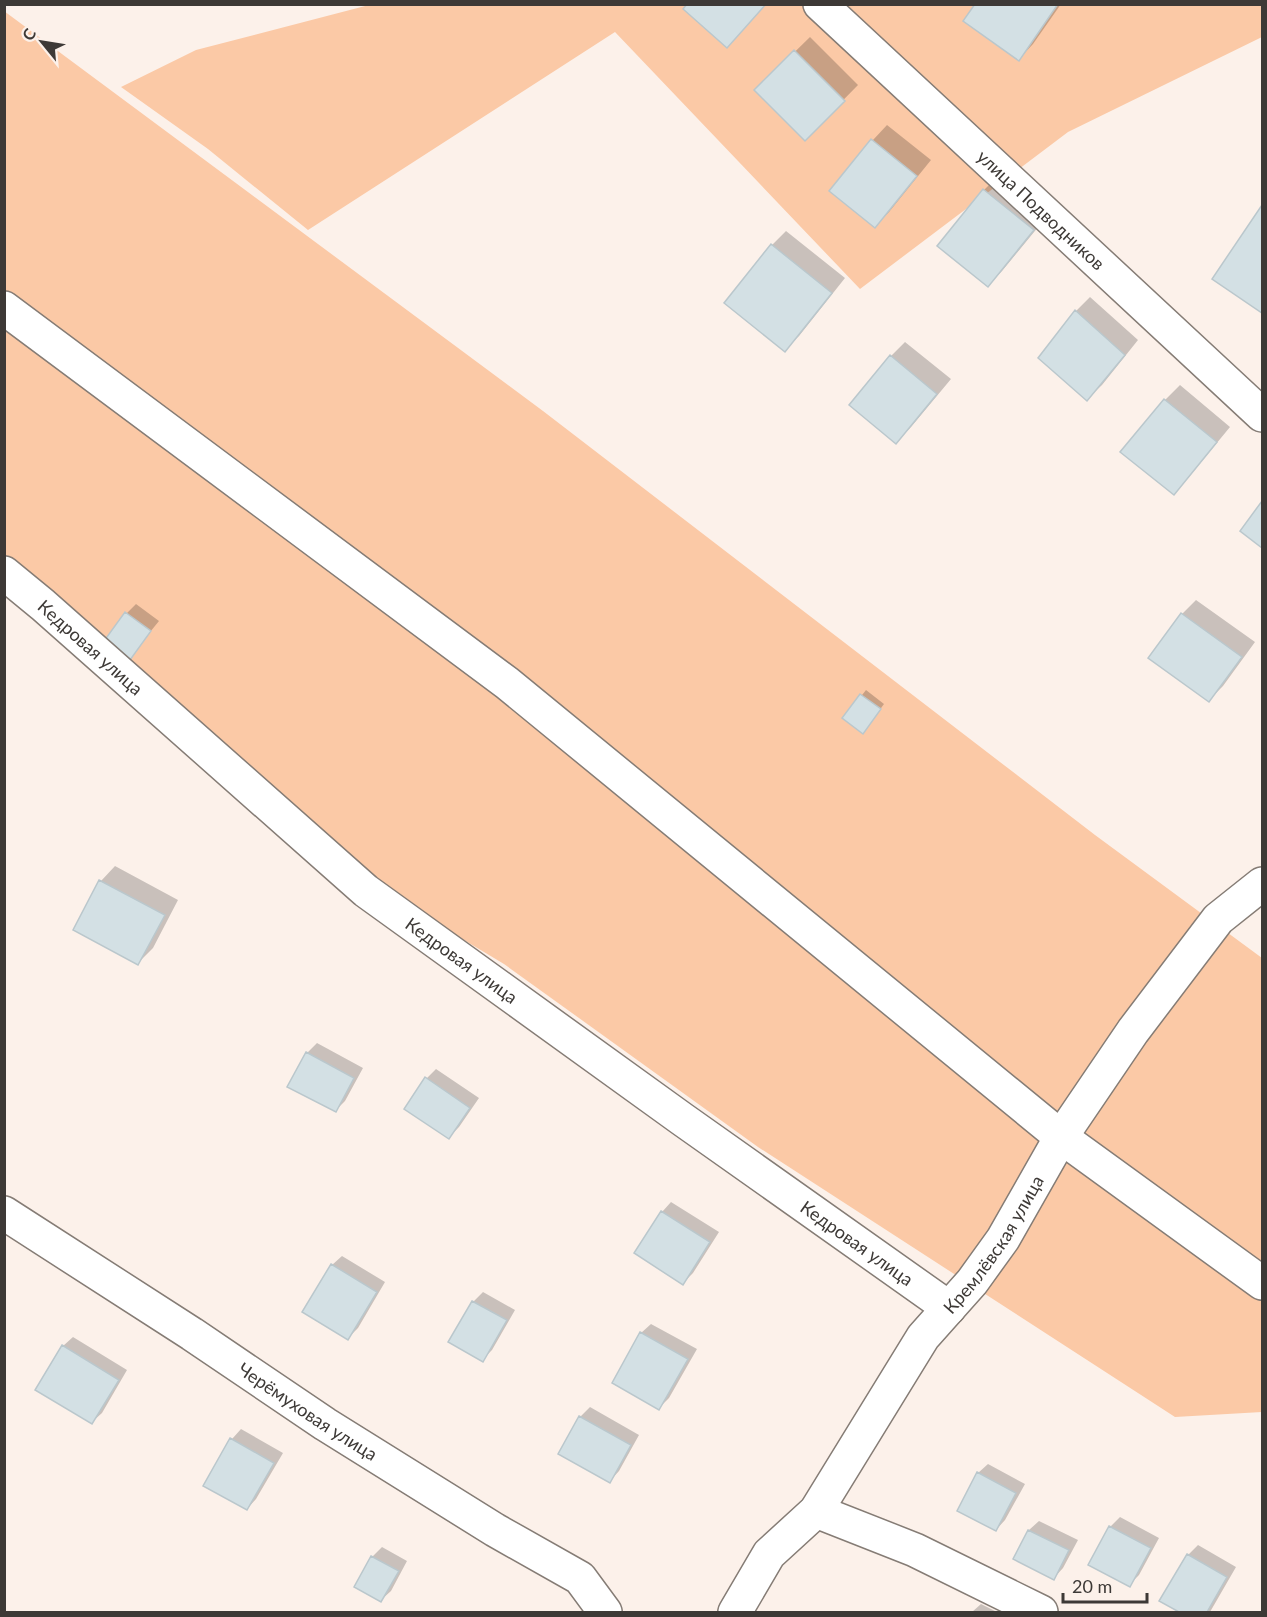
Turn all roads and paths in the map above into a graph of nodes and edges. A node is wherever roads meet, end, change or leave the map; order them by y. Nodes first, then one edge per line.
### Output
1 (820, 4) edge
2 (4, 308) edge
3 (1263, 415) edge
4 (4, 573) edge
5 (1263, 884) edge
6 (1061, 1137) junction
7 (4, 1213) edge
8 (1263, 1283) edge
9 (950, 1308) junction
10 (816, 1511) junction
11 (605, 1612) edge
12 (735, 1612) edge
13 (1041, 1612) edge

1 - 3 street, улица Подводников
2 - 6 street
4 - 9 street, Кедровая улица
5 - 6 street, Кремлёвская улица
6 - 8 street
6 - 9 street, Кремлёвская улица
7 - 11 street, Черёмуховая улица
9 - 10 street, Кремлёвская улица
10 - 12 street, Кремлёвская улица
10 - 13 street

